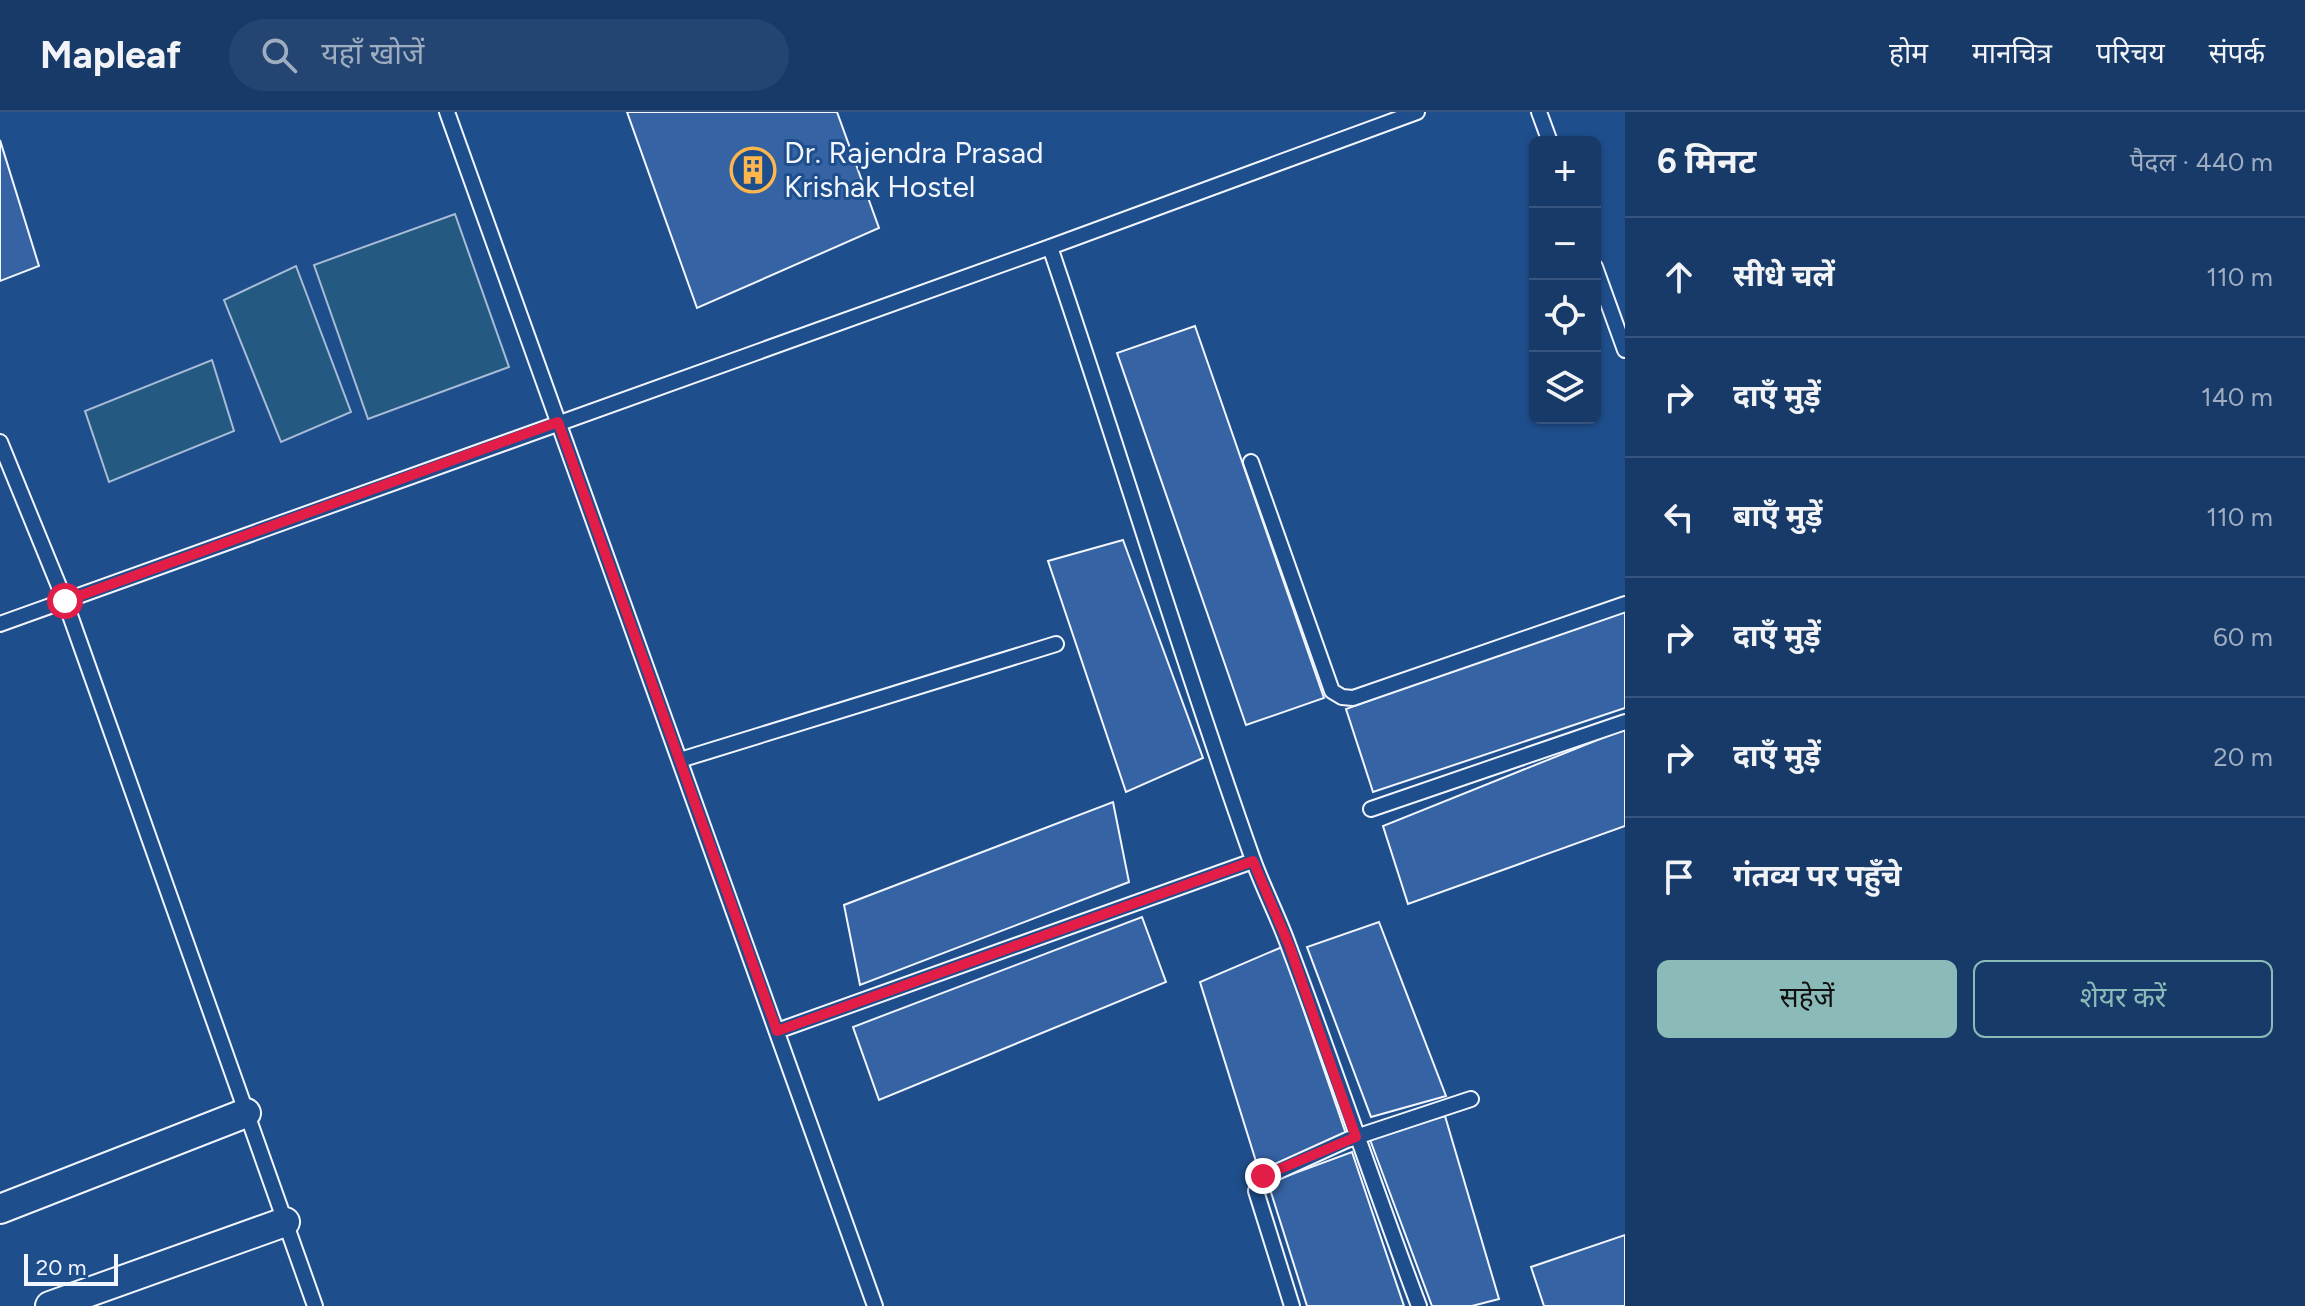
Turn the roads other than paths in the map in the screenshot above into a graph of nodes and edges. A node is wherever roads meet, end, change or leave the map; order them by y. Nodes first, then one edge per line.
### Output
1 (447, 112) edge
2 (1417, 112) edge
3 (1539, 112) edge
4 (1548, 136) edge
5 (1050, 247) junction
6 (1600, 280) edge
7 (1625, 350) edge
8 (558, 422) junction
9 (0, 442) edge
10 (1251, 462) dead end
11 (65, 601) junction
12 (1625, 604) edge
13 (0, 624) edge
14 (1056, 644) dead end
15 (1625, 722) edge
16 (680, 760) junction
17 (1371, 809) dead end
18 (1253, 861) junction
19 (777, 1031) junction
20 (1471, 1099) dead end
21 (246, 1113) junction
22 (1356, 1137) junction
23 (0, 1209) edge
24 (285, 1222) junction
25 (50, 1306) edge
26 (315, 1306) edge
27 (875, 1306) edge
28 (1292, 1306) edge
29 (1419, 1306) edge

1 - 8 lane
2 - 5 lane
3 - 4 lane
5 - 8 lane
5 - 18 lane
6 - 7 lane
8 - 11 lane
8 - 16 lane
9 - 11 lane
10 - 12 lane
11 - 13 lane
11 - 21 lane
14 - 16 lane
15 - 17 lane
16 - 19 lane
18 - 19 lane
18 - 22 lane
19 - 27 lane
20 - 22 lane
21 - 23 street
21 - 24 lane
22 - 28 lane
22 - 29 lane
24 - 25 street
24 - 26 lane

